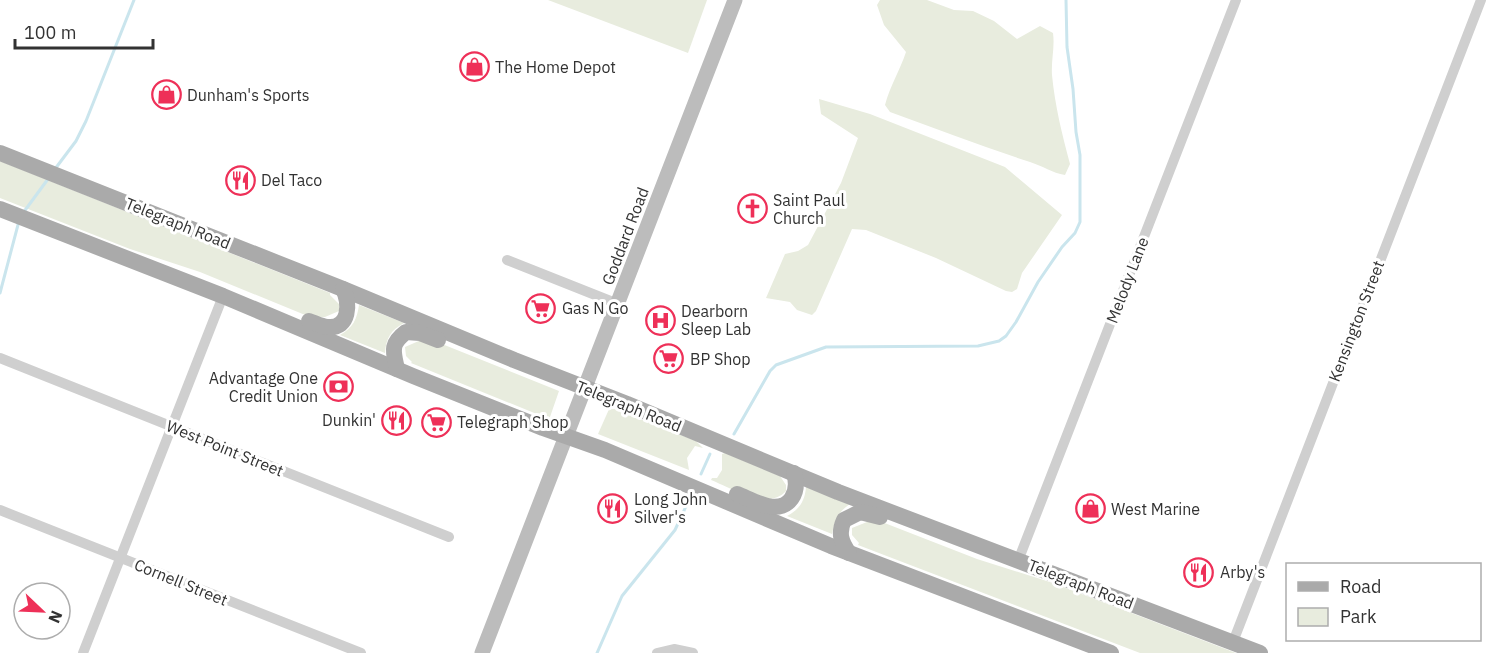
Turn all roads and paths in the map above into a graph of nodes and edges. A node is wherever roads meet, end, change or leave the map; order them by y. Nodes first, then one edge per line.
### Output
1 (735, 0) edge
2 (1236, 0) edge
3 (1481, 0) edge
4 (0, 153) edge
5 (0, 209) edge
6 (507, 260) dead end
7 (161, 272) junction
8 (343, 289) junction
9 (222, 296) junction
10 (618, 304) junction
11 (0, 358) edge
12 (396, 369) junction
13 (557, 377) junction
14 (585, 388) junction
15 (171, 427) junction
16 (567, 436) junction
17 (596, 447) junction
18 (794, 473) junction
19 (0, 510) edge
20 (449, 537) dead end
21 (849, 553) junction
22 (120, 558) junction
23 (1018, 561) junction
24 (1042, 570) junction
25 (1233, 642) junction
26 (83, 653) edge
27 (361, 653) edge
28 (482, 653) edge
29 (657, 653) edge
30 (693, 653) edge
31 (1111, 653) edge
32 (1260, 653) edge

1 - 10 main road, Goddard Road
2 - 23 street, Melody Lane
3 - 25 street, Kensington Street
4 - 8 main road, Telegraph Road
5 - 7 main road
6 - 10 street
7 - 8 main road
7 - 9 main road
8 - 13 main road, Telegraph Road
9 - 12 main road
9 - 15 street
10 - 14 main road, Goddard Road
11 - 15 street, West Point Street
12 - 13 main road
12 - 16 main road
13 - 14 main road, Telegraph Road
14 - 16 main road, Goddard Road
14 - 18 main road, Telegraph Road
15 - 20 street, West Point Street
15 - 22 street
16 - 17 main road
16 - 28 main road, Goddard Road
17 - 18 main road
17 - 21 main road
18 - 23 main road, Telegraph Road
19 - 22 street, Cornell Street
21 - 24 main road
21 - 31 main road
22 - 26 street
22 - 27 street, Cornell Street
23 - 24 main road, Telegraph Road
24 - 25 main road, Telegraph Road
25 - 32 main road, Telegraph Road
29 - 30 street

